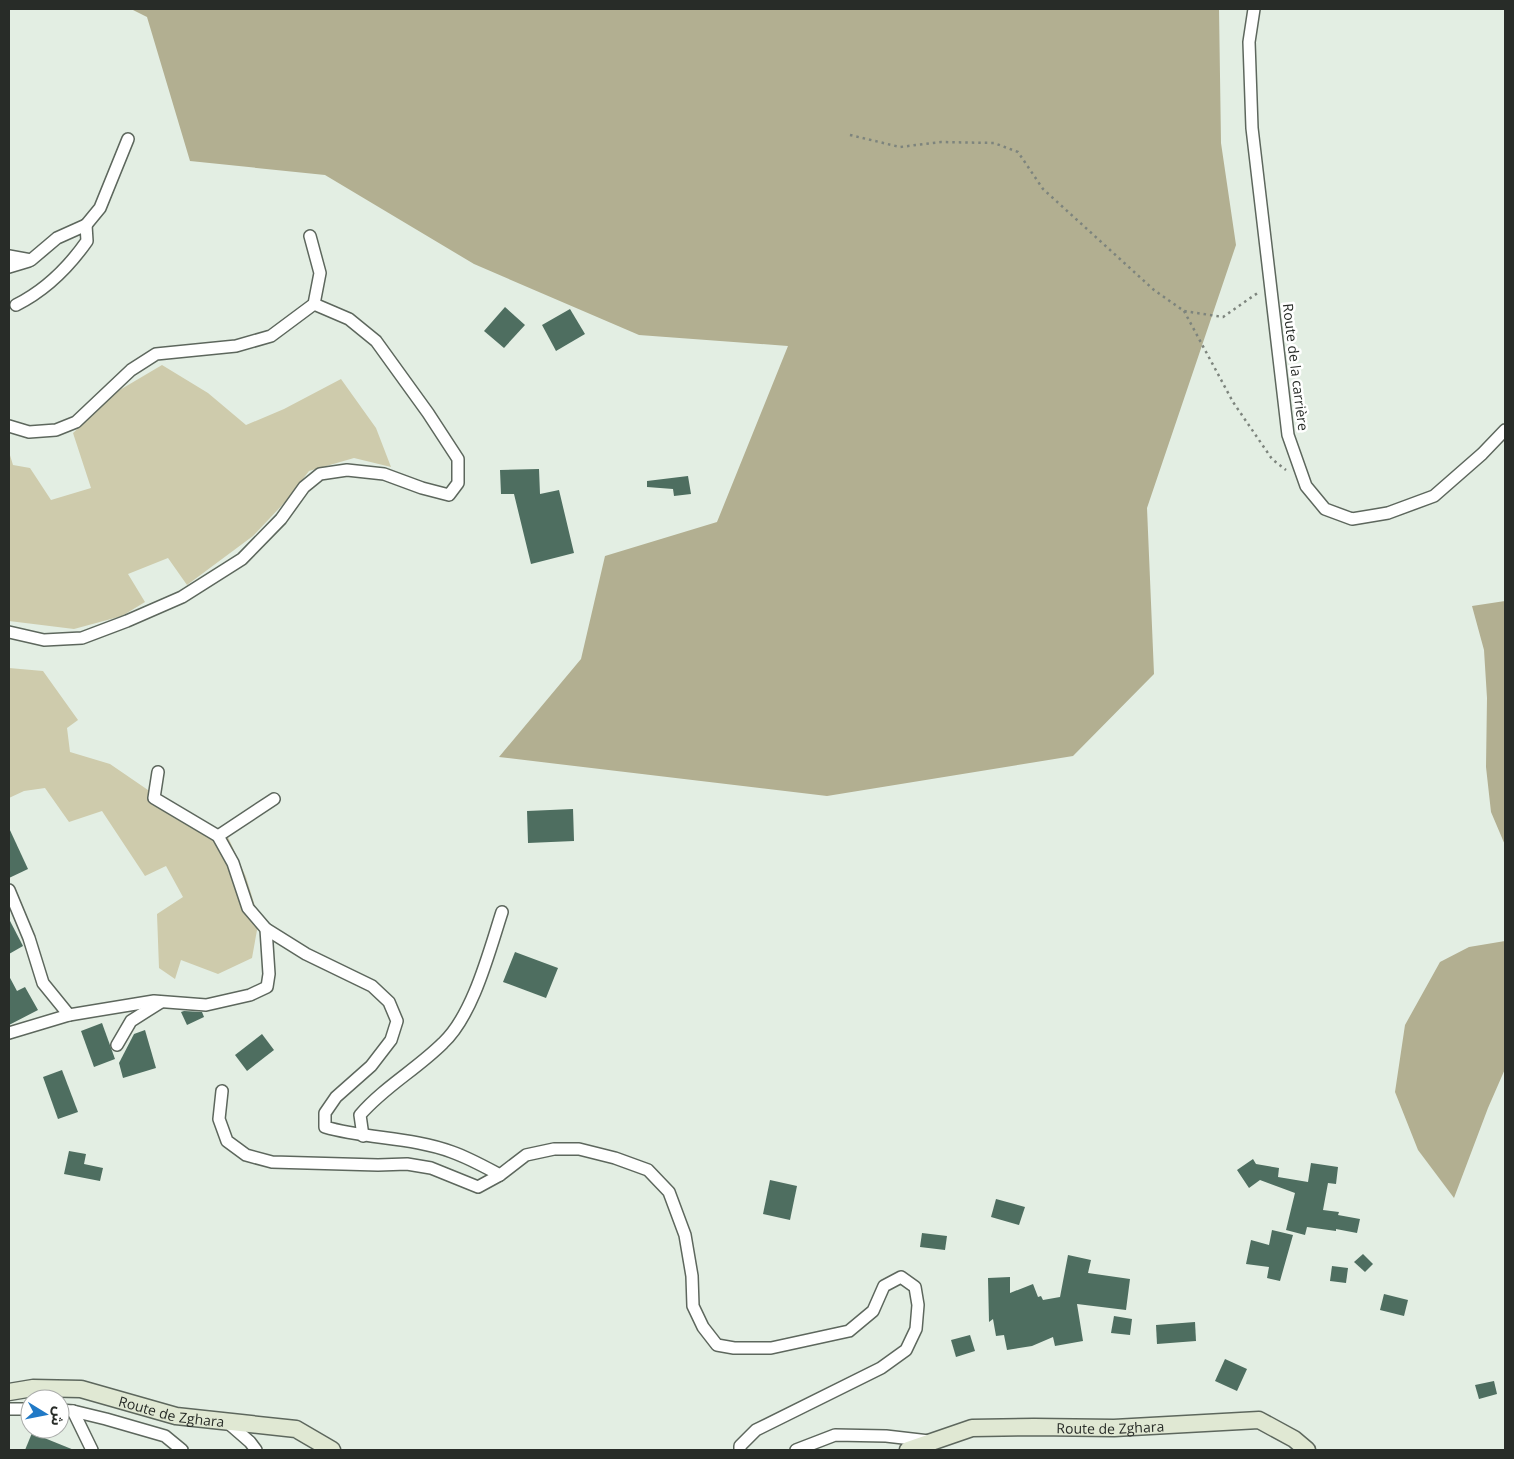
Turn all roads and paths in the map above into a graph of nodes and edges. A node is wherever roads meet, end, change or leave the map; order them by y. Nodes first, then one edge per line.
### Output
1 (1254, 9) edge
2 (850, 135) dead end
3 (128, 139) dead end
4 (86, 226) junction
5 (310, 236) dead end
6 (9, 256) edge
7 (31, 260) junction
8 (9, 267) edge
9 (1270, 283) junction
10 (314, 304) junction
11 (16, 305) dead end
12 (1184, 310) junction
13 (9, 426) edge
14 (1505, 430) edge
15 (1306, 486) junction
16 (9, 632) edge
17 (158, 772) dead end
18 (274, 798) dead end
19 (218, 836) junction
20 (9, 890) edge
21 (502, 912) dead end
22 (266, 929) junction
23 (162, 1002) junction
24 (69, 1015) junction
25 (9, 1033) edge
26 (117, 1045) dead end
27 (222, 1091) dead end
28 (363, 1136) junction
29 (500, 1176) junction
30 (9, 1392) edge
31 (70, 1411) edge
32 (73, 1411) junction
33 (227, 1421) junction
34 (934, 1441) junction
35 (92, 1450) edge
36 (182, 1450) edge
37 (256, 1450) edge
38 (332, 1450) edge
39 (740, 1450) edge
40 (796, 1450) edge
41 (908, 1450) edge
42 (1307, 1450) edge

1 - 9 street, Route de la carrière
2 - 12 path
3 - 4 street
4 - 7 street
4 - 11 street
5 - 10 street
6 - 7 street
7 - 8 street
9 - 12 path
9 - 15 street, Route de la carrière
10 - 13 street
10 - 16 street
12 - 15 path
14 - 15 street, Route de la carrière
17 - 19 street
18 - 19 street
19 - 22 street
20 - 24 street
21 - 28 street
22 - 23 street
22 - 28 street
23 - 24 street
23 - 26 street
24 - 25 street
27 - 29 street
28 - 29 street
29 - 39 street
30 - 33 street, Route de Zghara
31 - 32 street
32 - 35 street
32 - 36 street
33 - 37 street
33 - 38 street, Route de Zghara
34 - 40 street
34 - 41 street, Route de Zghara
34 - 42 street, Route de Zghara

